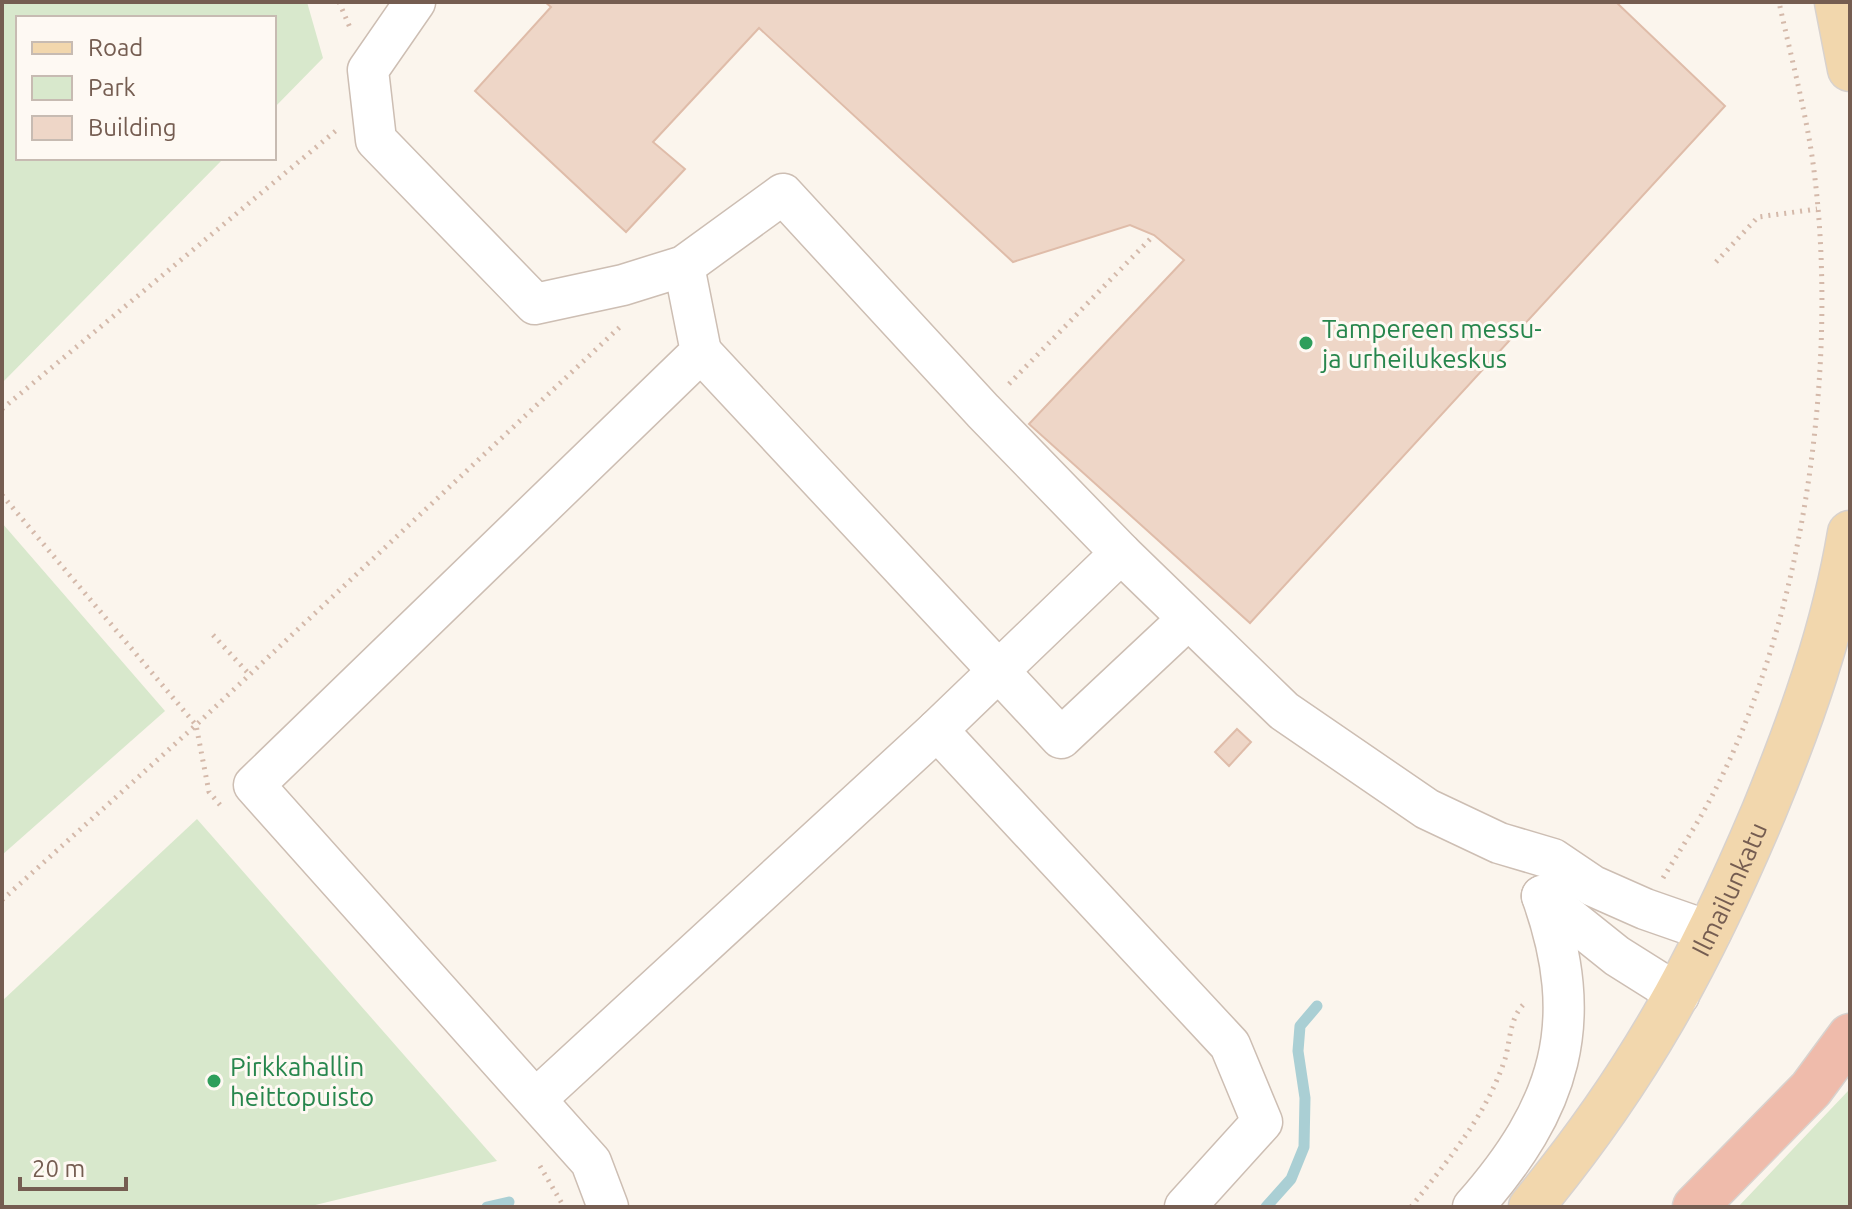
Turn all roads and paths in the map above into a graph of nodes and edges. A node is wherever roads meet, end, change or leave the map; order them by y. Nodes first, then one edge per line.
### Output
1 (415, 2) edge
2 (1779, 2) edge
3 (1837, 2) edge
4 (1850, 69) edge
5 (368, 70) junction
6 (1817, 209) junction
7 (1154, 235) dead end
8 (1716, 262) dead end
9 (684, 266) junction
10 (627, 320) dead end
11 (701, 352) junction
12 (2, 409) edge
13 (983, 411) junction
14 (2, 495) edge
15 (1850, 533) edge
16 (1121, 553) junction
17 (1188, 619) junction
18 (213, 635) dead end
19 (997, 672) junction
20 (249, 674) junction
21 (196, 725) junction
22 (937, 730) junction
23 (1499, 843) junction
24 (1542, 896) junction
25 (2, 900) edge
26 (1645, 909) junction
27 (1711, 932) junction
28 (1566, 989) junction
29 (1679, 995) junction
30 (1850, 1036) edge
31 (536, 1099) junction
32 (608, 1207) edge
33 (1185, 1207) edge
34 (1411, 1207) edge
35 (1473, 1207) edge
36 (1531, 1207) edge
37 (1695, 1207) edge

1 - 5 lane
2 - 6 path
3 - 4 main road
5 - 9 lane
5 - 12 path
6 - 8 path
6 - 26 path
7 - 13 path
9 - 11 lane
9 - 13 lane
10 - 20 path
11 - 19 lane
11 - 31 lane
13 - 16 lane
14 - 21 path
15 - 27 main road, Ilmailunkatu
16 - 17 lane
16 - 19 lane
17 - 19 lane
17 - 23 lane
18 - 20 path
19 - 22 lane
20 - 21 path
21 - 25 path
22 - 31 lane
22 - 33 lane
23 - 24 lane
23 - 26 lane
24 - 28 lane
24 - 29 lane
26 - 27 lane
27 - 29 main road, Ilmailunkatu
28 - 34 path
28 - 35 lane
29 - 36 main road, Ilmailunkatu
30 - 37 highway
31 - 32 lane

